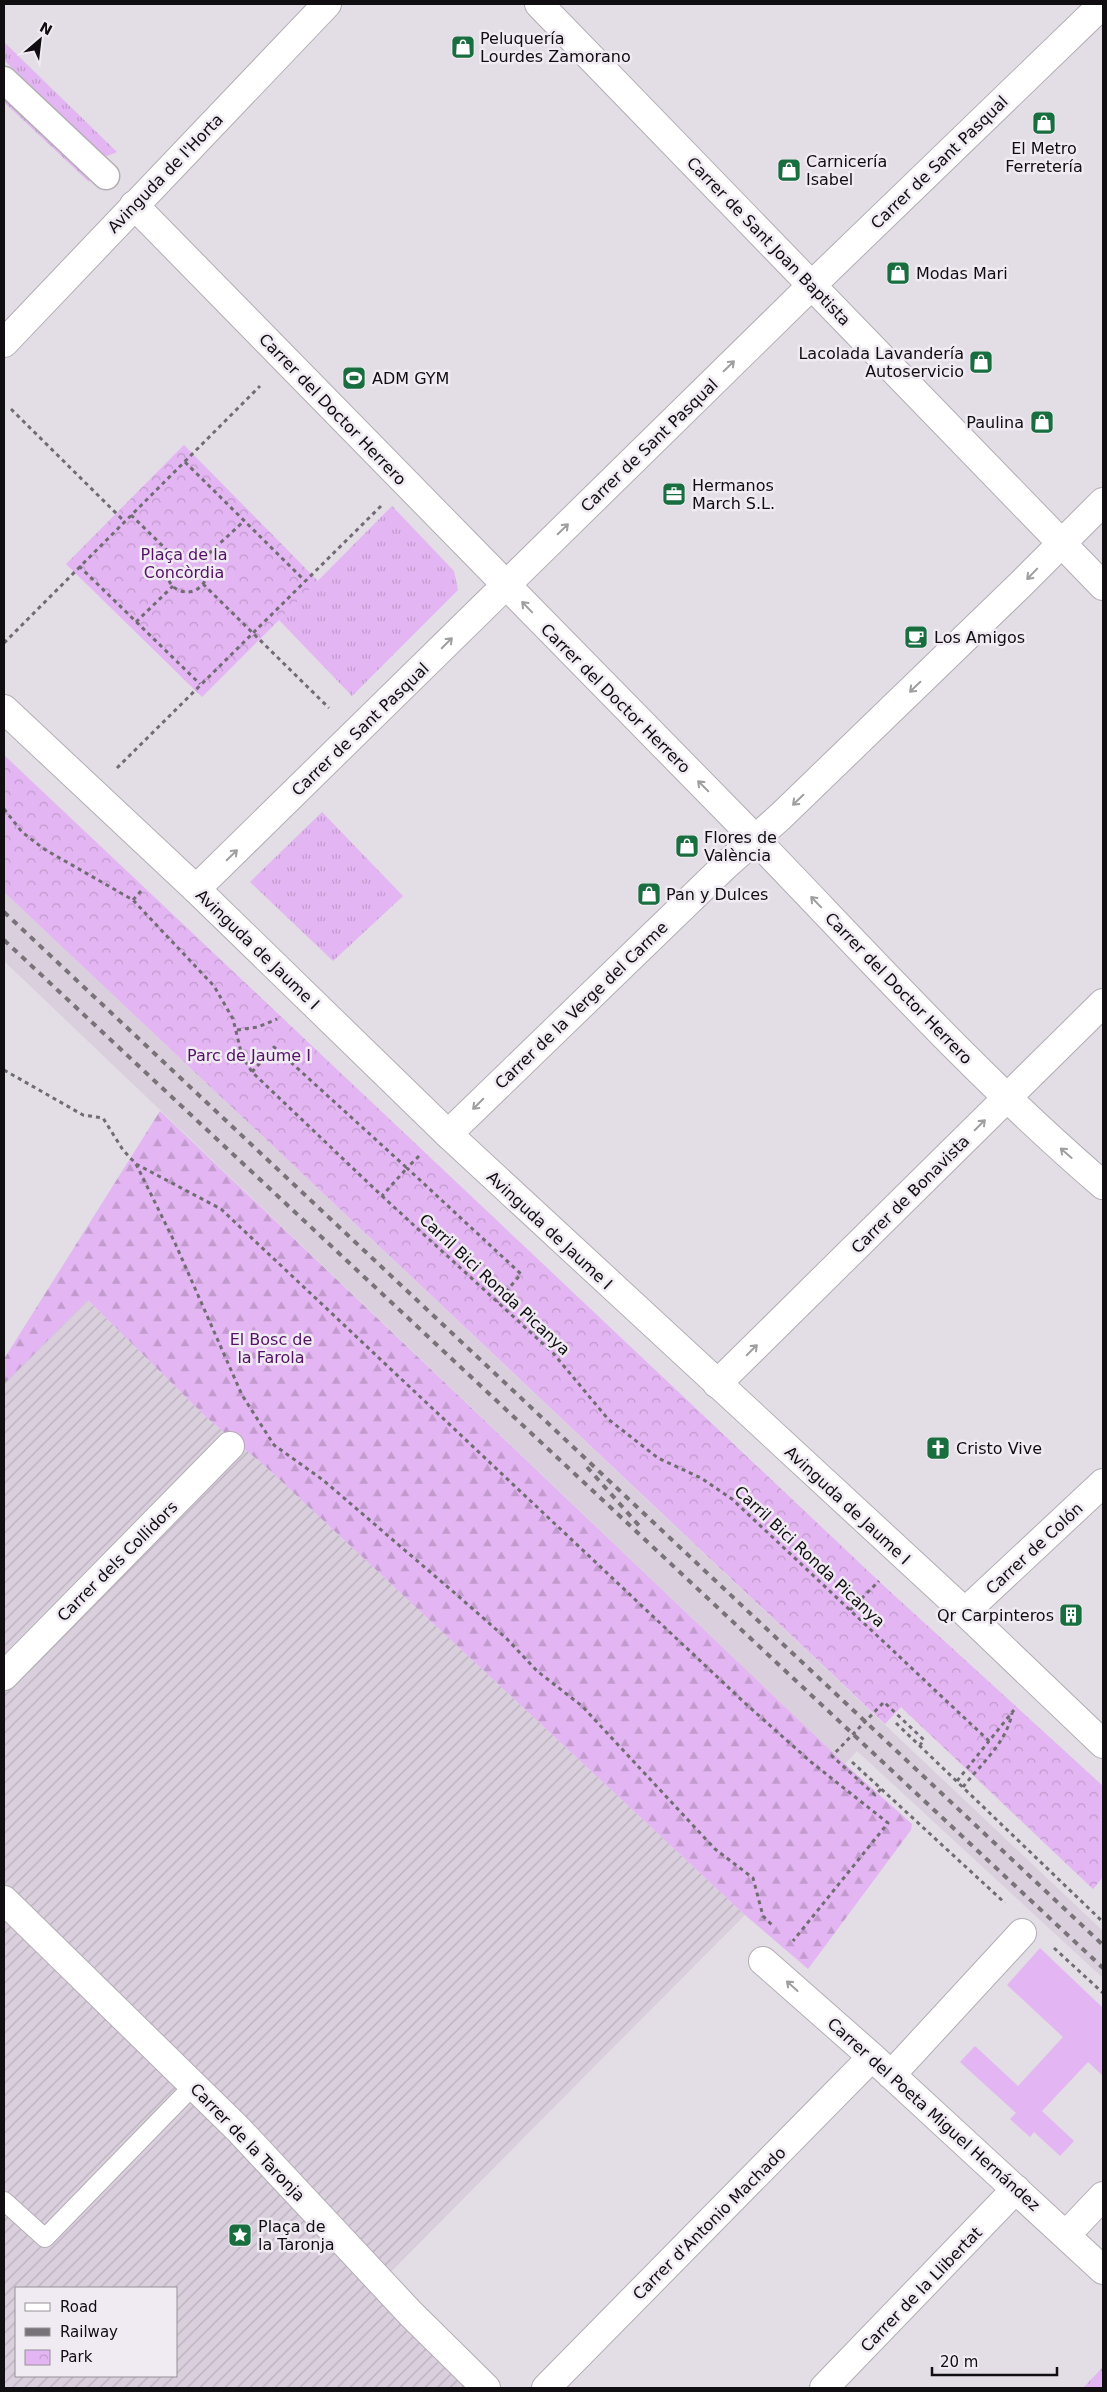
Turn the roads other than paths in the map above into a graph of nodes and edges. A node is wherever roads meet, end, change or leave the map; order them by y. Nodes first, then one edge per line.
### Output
1 (327, 4) edge
2 (539, 4) edge
3 (1092, 15) edge
4 (4, 80) edge
5 (106, 176) dead end
6 (134, 205) junction
7 (812, 285) junction
8 (4, 343) edge
9 (1103, 502) edge
10 (1061, 543) junction
11 (506, 586) junction
12 (1103, 586) edge
13 (4, 709) edge
14 (755, 839) junction
15 (196, 889) junction
16 (1103, 1003) edge
17 (1007, 1098) junction
18 (448, 1134) junction
19 (1103, 1185) edge
20 (717, 1384) junction
21 (230, 1446) dead end
22 (1103, 1483) edge
23 (965, 1612) junction
24 (4, 1676) edge
25 (1103, 1744) edge
26 (4, 1900) edge
27 (1022, 1933) dead end
28 (763, 1960) dead end
29 (882, 2066) junction
30 (193, 2086) junction
31 (1016, 2189) junction
32 (1103, 2196) edge
33 (4, 2201) edge
34 (1066, 2235) junction
35 (1103, 2270) edge
36 (486, 2388) edge
37 (546, 2388) edge
38 (824, 2388) edge

1 - 6 street, Avinguda de l'Horta
2 - 7 street, Carrer de Sant Joan Baptista
3 - 7 street, Carrer de Sant Pasqual
4 - 5 street
6 - 8 street, Avinguda de l'Horta
6 - 11 street, Carrer del Doctor Herrero
7 - 10 street, Carrer de Sant Joan Baptista
11 -> 7 street, Carrer de Sant Pasqual
9 - 10 street, Carrer de la Verge del Carme
10 - 12 street, Carrer de Sant Joan Baptista
10 -> 14 street, Carrer de la Verge del Carme
14 -> 11 street, Carrer del Doctor Herrero
15 -> 11 street, Carrer de Sant Pasqual
13 - 15 street, Avinguda de Jaume I
17 -> 14 street, Carrer del Doctor Herrero
14 -> 18 street, Carrer de la Verge del Carme
15 - 18 street, Avinguda de Jaume I
16 - 17 street, Carrer de Bonavista
19 -> 17 street, Carrer del Doctor Herrero
20 -> 17 street, Carrer de Bonavista
18 - 20 street, Avinguda de Jaume I
20 - 23 street, Avinguda de Jaume I
21 - 24 street, Carrer dels Collidors
22 - 23 street, Carrer de Colón
23 - 25 street, Avinguda de Jaume I
26 - 30 street, Carrer de la Taronja
27 - 29 street, Carrer d'Antonio Machado
29 -> 28 street, Carrer del Poeta Miguel Hernández
29 - 31 street, Carrer del Poeta Miguel Hernández
29 - 37 street, Carrer d'Antonio Machado
30 - 33 lane
30 - 36 street, Carrer de la Taronja
31 - 34 street, Carrer del Poeta Miguel Hernández
31 - 38 street, Carrer de la Llibertat
32 - 34 street
34 - 35 street, Carrer del Poeta Miguel Hernández

